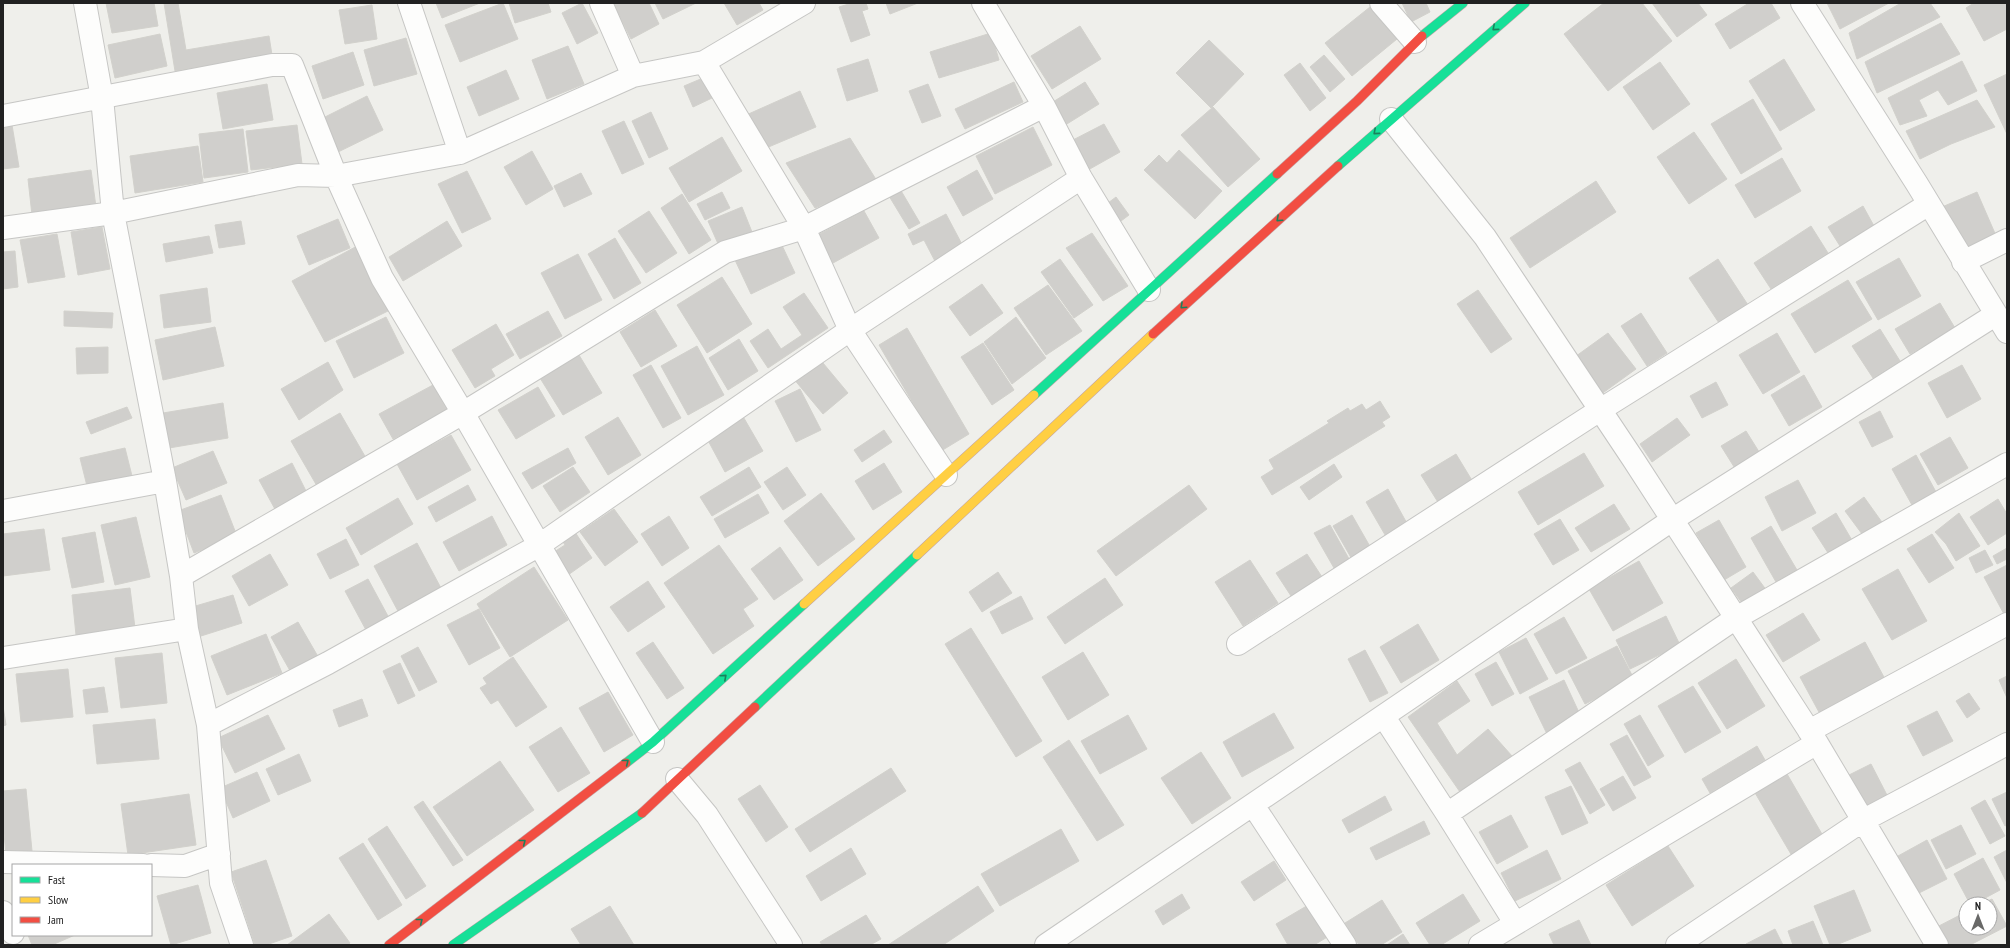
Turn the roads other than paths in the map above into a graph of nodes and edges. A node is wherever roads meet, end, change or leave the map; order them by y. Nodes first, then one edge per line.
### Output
1 (85, 3) edge
2 (409, 3) edge
3 (601, 3) edge
4 (983, 3) edge
5 (1381, 3) edge
6 (1463, 3) edge
7 (1525, 3) edge
8 (1802, 3) edge
9 (795, 5) edge
10 (1415, 42) junction
11 (704, 62) junction
12 (633, 76) junction
13 (102, 98) junction
14 (1044, 106) junction
15 (3, 116) edge
16 (1391, 119) junction
17 (460, 153) junction
18 (336, 176) junction
19 (1081, 178) junction
20 (1929, 204) junction
21 (113, 213) junction
22 (3, 228) edge
23 (804, 228) junction
24 (2007, 240) edge
25 (1963, 262) junction
26 (1149, 290) junction
27 (2001, 323) edge
28 (850, 330) junction
29 (1600, 410) junction
30 (463, 413) junction
31 (2007, 464) edge
32 (946, 475) junction
33 (165, 481) junction
34 (3, 511) edge
35 (1672, 520) junction
36 (538, 546) junction
37 (181, 576) junction
38 (1736, 618) junction
39 (2007, 624) edge
40 (187, 629) junction
41 (1238, 644) dead end
42 (3, 658) edge
43 (1384, 716) junction
44 (208, 725) junction
45 (1813, 737) junction
46 (653, 742) junction
47 (2007, 744) edge
48 (677, 779) junction
49 (1253, 805) junction
50 (1447, 814) junction
51 (1862, 822) junction
52 (219, 854) junction
53 (3, 862) edge
54 (96, 864) edge
55 (152, 865) edge
56 (3, 912) edge
57 (1515, 923) junction
58 (12, 932) edge
59 (242, 945) edge
60 (389, 945) edge
61 (453, 945) edge
62 (790, 945) edge
63 (1046, 945) edge
64 (1345, 945) edge
65 (1480, 945) edge
66 (1677, 945) edge
67 (1937, 945) edge

1 - 13 street
2 - 17 street
3 - 12 street
4 - 14 street
5 - 10 street
6 - 10 highway
7 -> 16 highway
8 - 20 street
9 - 11 street
10 - 26 highway
11 - 12 street
11 - 23 street
12 - 17 street
13 - 15 street
13 - 18 street
13 - 21 street
14 - 19 street
14 - 23 street
16 - 29 street
16 -> 48 highway
17 - 18 street
18 - 21 street
18 - 30 street
19 - 26 street
19 - 28 street
20 - 25 street
20 - 29 street
21 - 22 street
21 - 33 street
23 - 28 street
23 - 30 street
24 - 25 street
25 - 27 street
26 - 32 highway
27 - 35 street
28 - 32 street
28 - 36 street
29 - 35 street
29 - 41 street
30 - 36 street
30 - 37 street
31 - 38 street
46 -> 32 highway
33 - 34 street
33 - 37 street
35 - 38 street
35 - 43 street
36 - 44 street
36 - 46 street
37 - 40 street
38 - 45 street
38 - 50 street
39 - 45 street
40 - 42 street
40 - 44 street
43 - 49 street
43 - 50 street
44 - 52 street
45 - 51 street
45 - 57 street
60 -> 46 highway
47 - 51 street
48 - 61 highway
48 - 62 street
49 - 63 street
49 - 64 street
50 - 57 street
51 - 66 street
51 - 67 street
52 - 55 street
52 - 59 street
53 - 54 street
56 - 58 street
57 - 65 street

